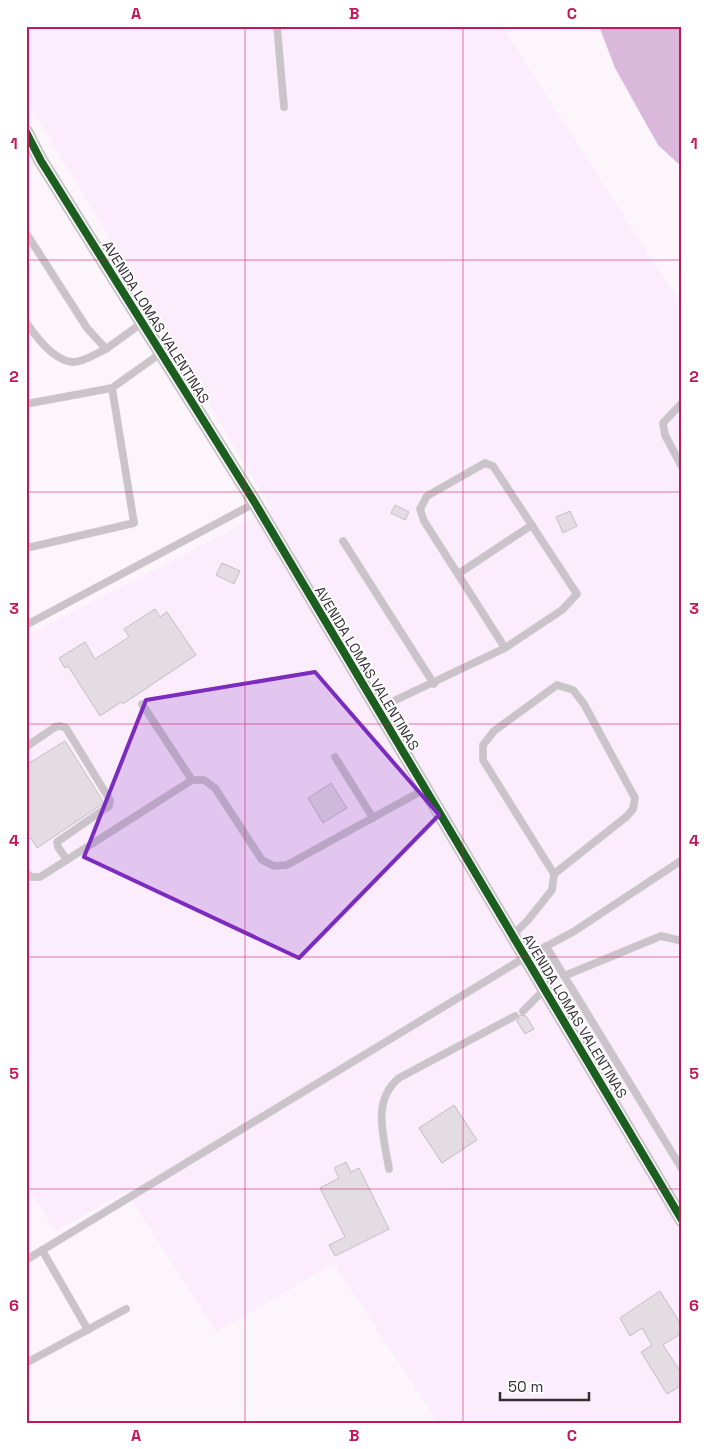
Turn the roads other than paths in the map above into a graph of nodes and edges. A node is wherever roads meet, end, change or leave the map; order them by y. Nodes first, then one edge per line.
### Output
1 (277, 26) edge
2 (284, 107) dead end
3 (26, 132) edge
4 (26, 233) edge
5 (26, 322) edge
6 (142, 324) junction
7 (106, 348) junction
8 (161, 353) junction
9 (112, 388) junction
10 (682, 403) edge
11 (26, 404) edge
12 (682, 467) edge
13 (255, 503) junction
14 (532, 526) junction
15 (342, 541) dead end
16 (26, 546) edge
17 (458, 574) junction
18 (26, 625) edge
19 (505, 648) junction
20 (434, 684) junction
21 (142, 704) dead end
22 (376, 710) junction
23 (26, 747) edge
24 (335, 757) dead end
25 (192, 780) junction
26 (426, 789) junction
27 (373, 818) junction
28 (67, 860) junction
29 (682, 860) edge
30 (26, 873) edge
31 (554, 874) junction
32 (513, 935) junction
33 (682, 941) edge
34 (546, 946) junction
35 (524, 958) junction
36 (564, 976) junction
37 (544, 990) junction
38 (523, 1011) dead end
39 (515, 1016) dead end
40 (389, 1169) dead end
41 (682, 1169) edge
42 (682, 1220) edge
43 (42, 1250) junction
44 (26, 1260) edge
45 (126, 1309) dead end
46 (88, 1330) junction
47 (26, 1364) edge

1 - 2 lane
3 - 6 street, AVENIDA LOMAS VALENTINAS
4 - 7 lane
5 - 7 lane
6 - 7 lane
6 - 8 street, AVENIDA LOMAS VALENTINAS
8 - 9 lane
8 - 13 street, AVENIDA LOMAS VALENTINAS
9 - 11 lane
9 - 16 lane
10 - 12 lane
13 - 18 lane
13 - 22 street, AVENIDA LOMAS VALENTINAS
14 - 17 lane
14 - 17 lane
14 - 19 lane
15 - 20 lane
17 - 19 lane
19 - 20 lane
20 - 22 lane
21 - 25 lane
22 - 26 street, AVENIDA LOMAS VALENTINAS
23 - 28 lane
24 - 27 lane
25 - 27 lane
25 - 28 lane
26 - 27 lane
26 - 32 street, AVENIDA LOMAS VALENTINAS
28 - 30 lane
29 - 34 lane
31 - 31 lane
31 - 32 lane
32 - 35 street, AVENIDA LOMAS VALENTINAS
33 - 36 lane
34 - 35 lane
34 - 36 lane
35 - 37 street, AVENIDA LOMAS VALENTINAS
35 - 43 lane
36 - 41 lane
37 - 38 lane
37 - 42 street, AVENIDA LOMAS VALENTINAS
39 - 40 lane
43 - 44 lane
43 - 46 lane
45 - 46 lane
46 - 47 lane

